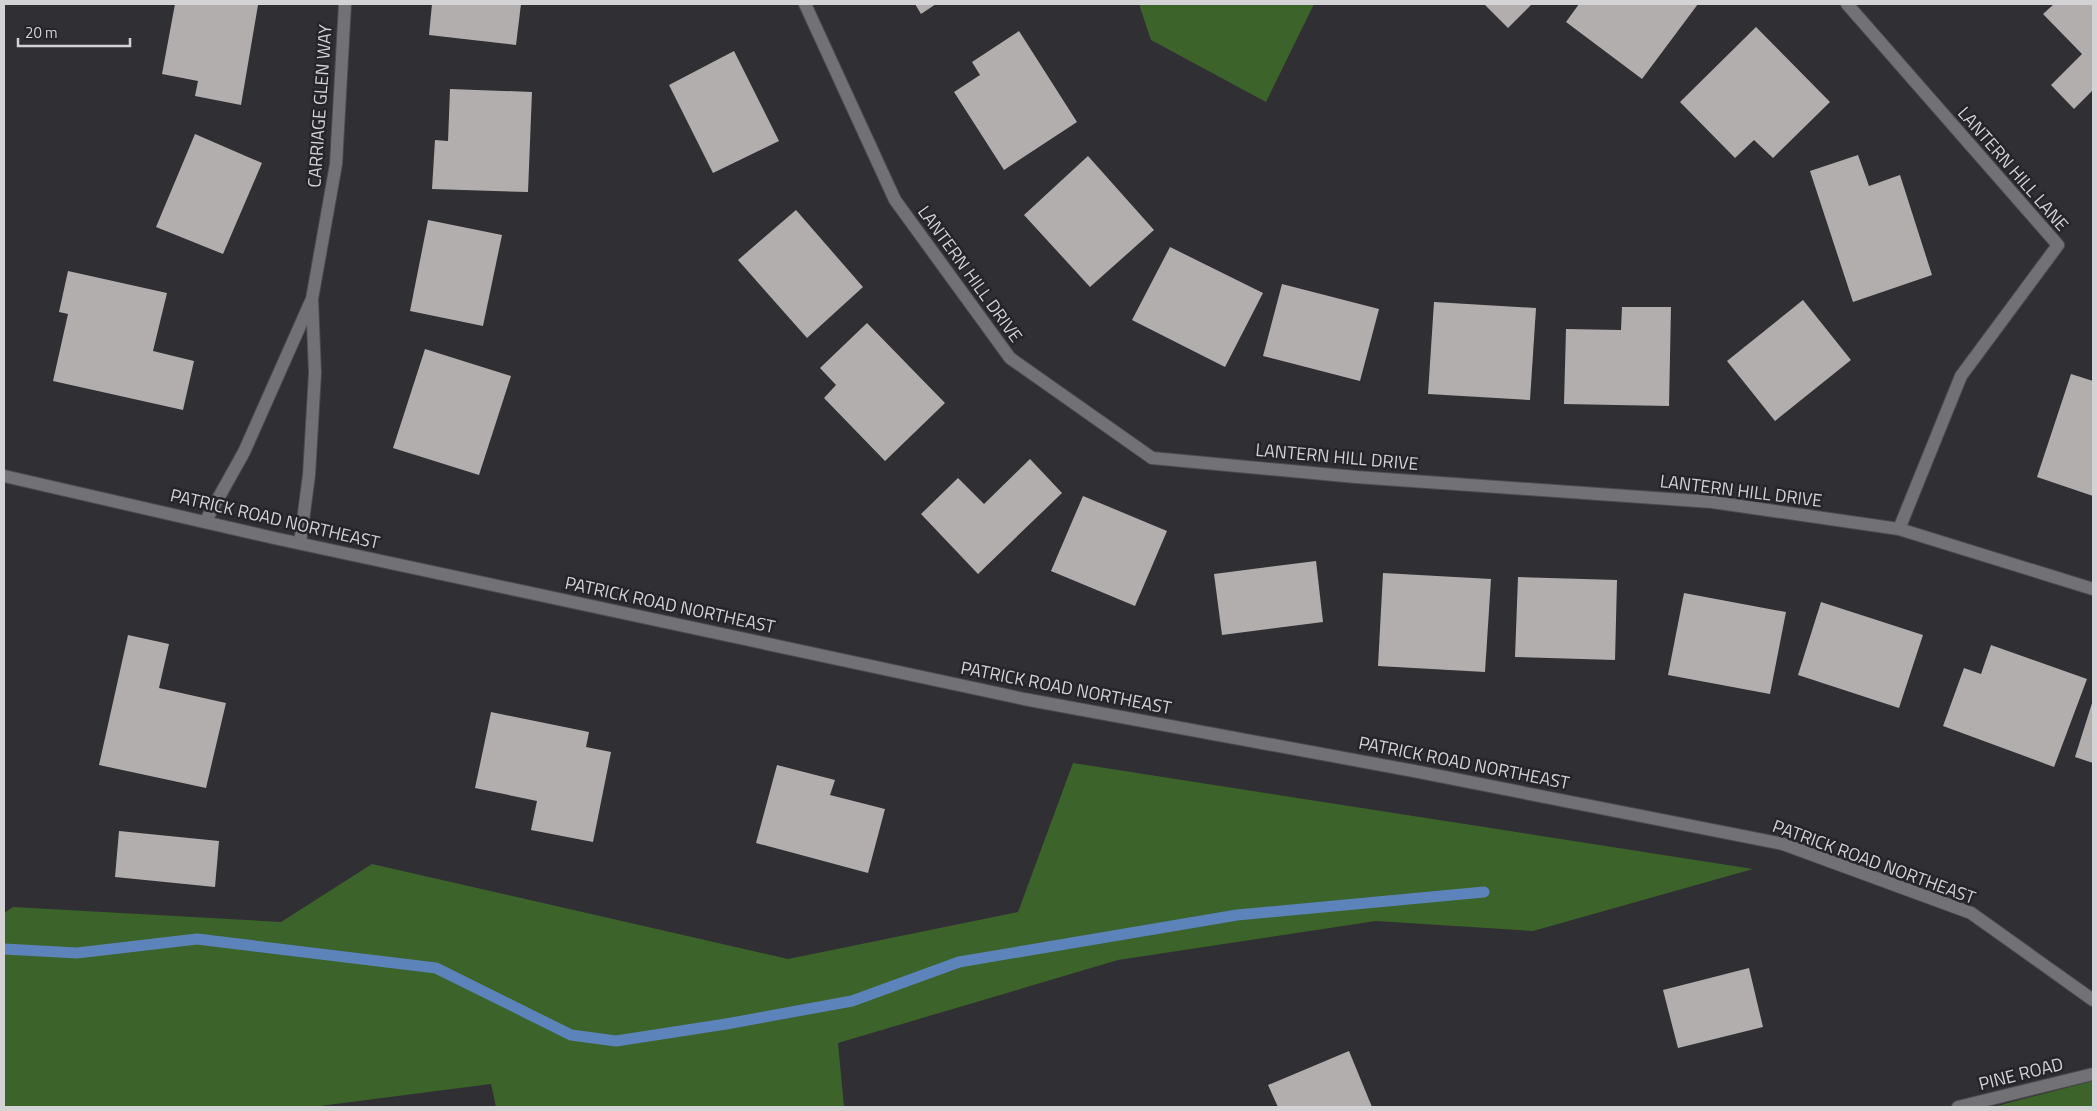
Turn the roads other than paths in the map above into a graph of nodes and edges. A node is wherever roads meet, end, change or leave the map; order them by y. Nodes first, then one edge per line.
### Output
1 (345, 4) edge
2 (805, 4) edge
3 (1847, 4) edge
4 (312, 299) junction
5 (4, 476) edge
6 (206, 522) junction
7 (1899, 528) junction
8 (300, 544) junction
9 (2093, 589) edge
10 (2093, 1000) edge
11 (2093, 1074) edge
12 (1958, 1107) edge

1 - 4 street, CARRIAGE GLEN WAY
2 - 7 street, LANTERN HILL DRIVE
3 - 7 street, LANTERN HILL LANE
4 - 6 street, CARRIAGE GLEN WAY
4 - 8 street, CARRIAGE GLEN WAY
5 - 6 street, PATRICK ROAD NORTHEAST
6 - 8 street, PATRICK ROAD NORTHEAST
7 - 9 street, LANTERN HILL DRIVE
8 - 10 street, PATRICK ROAD NORTHEAST
11 - 12 street, PINE ROAD

